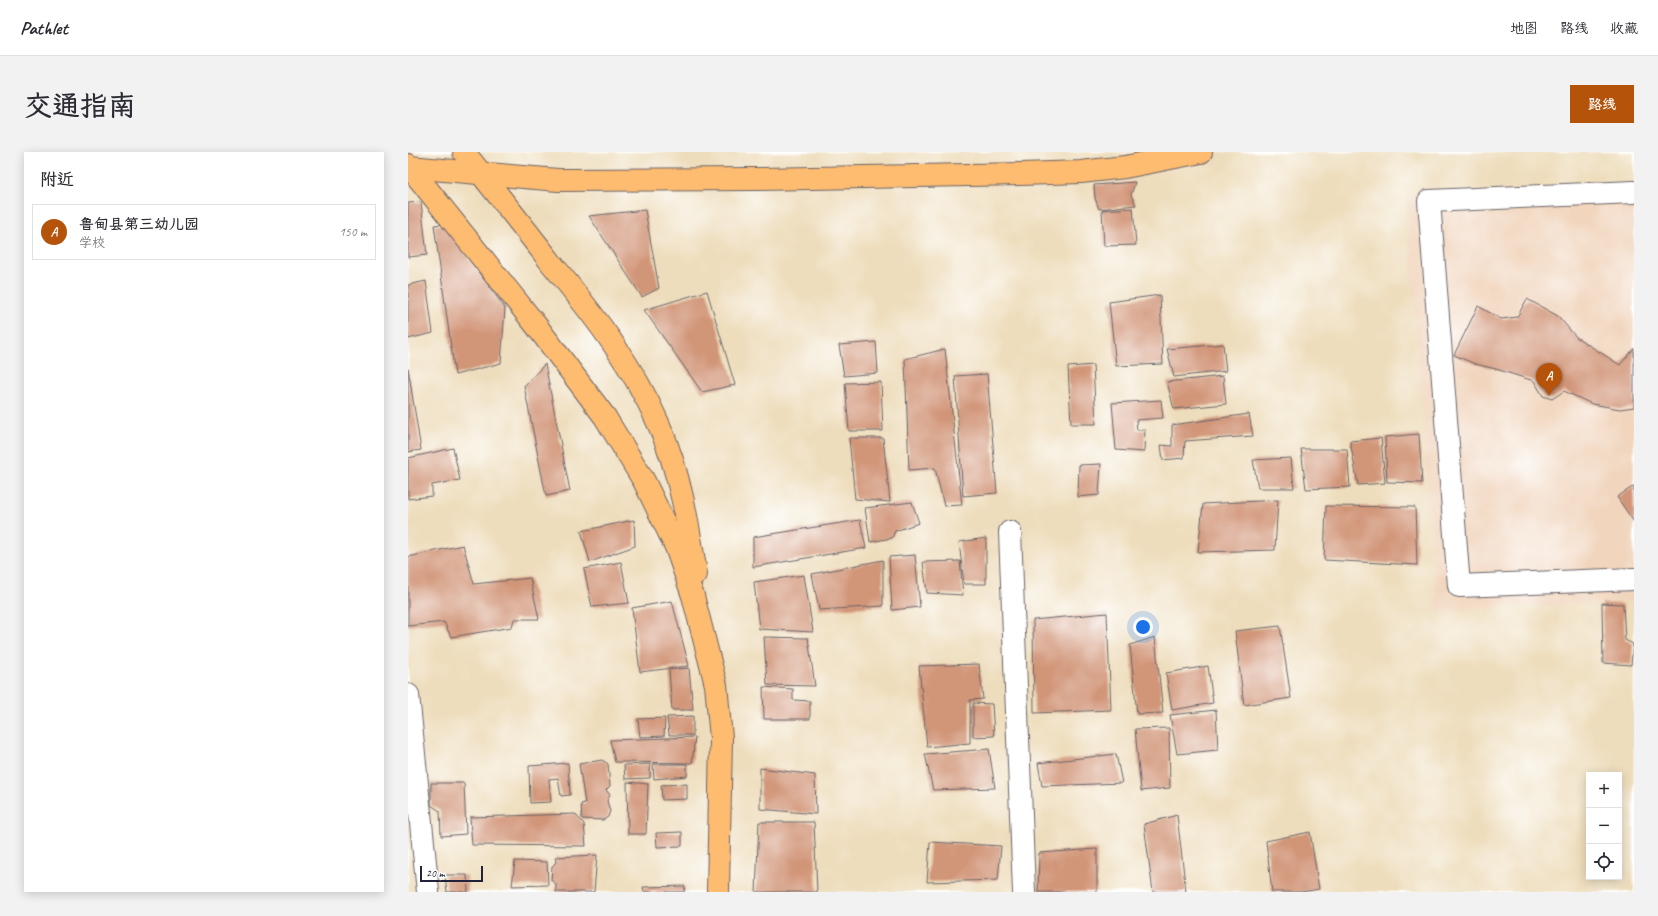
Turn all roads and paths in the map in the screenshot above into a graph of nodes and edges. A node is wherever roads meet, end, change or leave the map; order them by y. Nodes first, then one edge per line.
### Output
1 (464, 152) edge
2 (1201, 152) edge
3 (408, 166) edge
4 (480, 173) junction
5 (1634, 192) edge
6 (1010, 532) dead end
7 (1634, 579) edge
8 (708, 651) junction
9 (408, 694) edge
10 (428, 892) edge
11 (718, 892) edge
12 (1024, 892) edge

1 - 4 main road
2 - 4 main road
3 - 4 main road
3 - 8 main road
4 - 8 main road
5 - 7 street
6 - 12 street
8 - 11 main road
9 - 10 street

